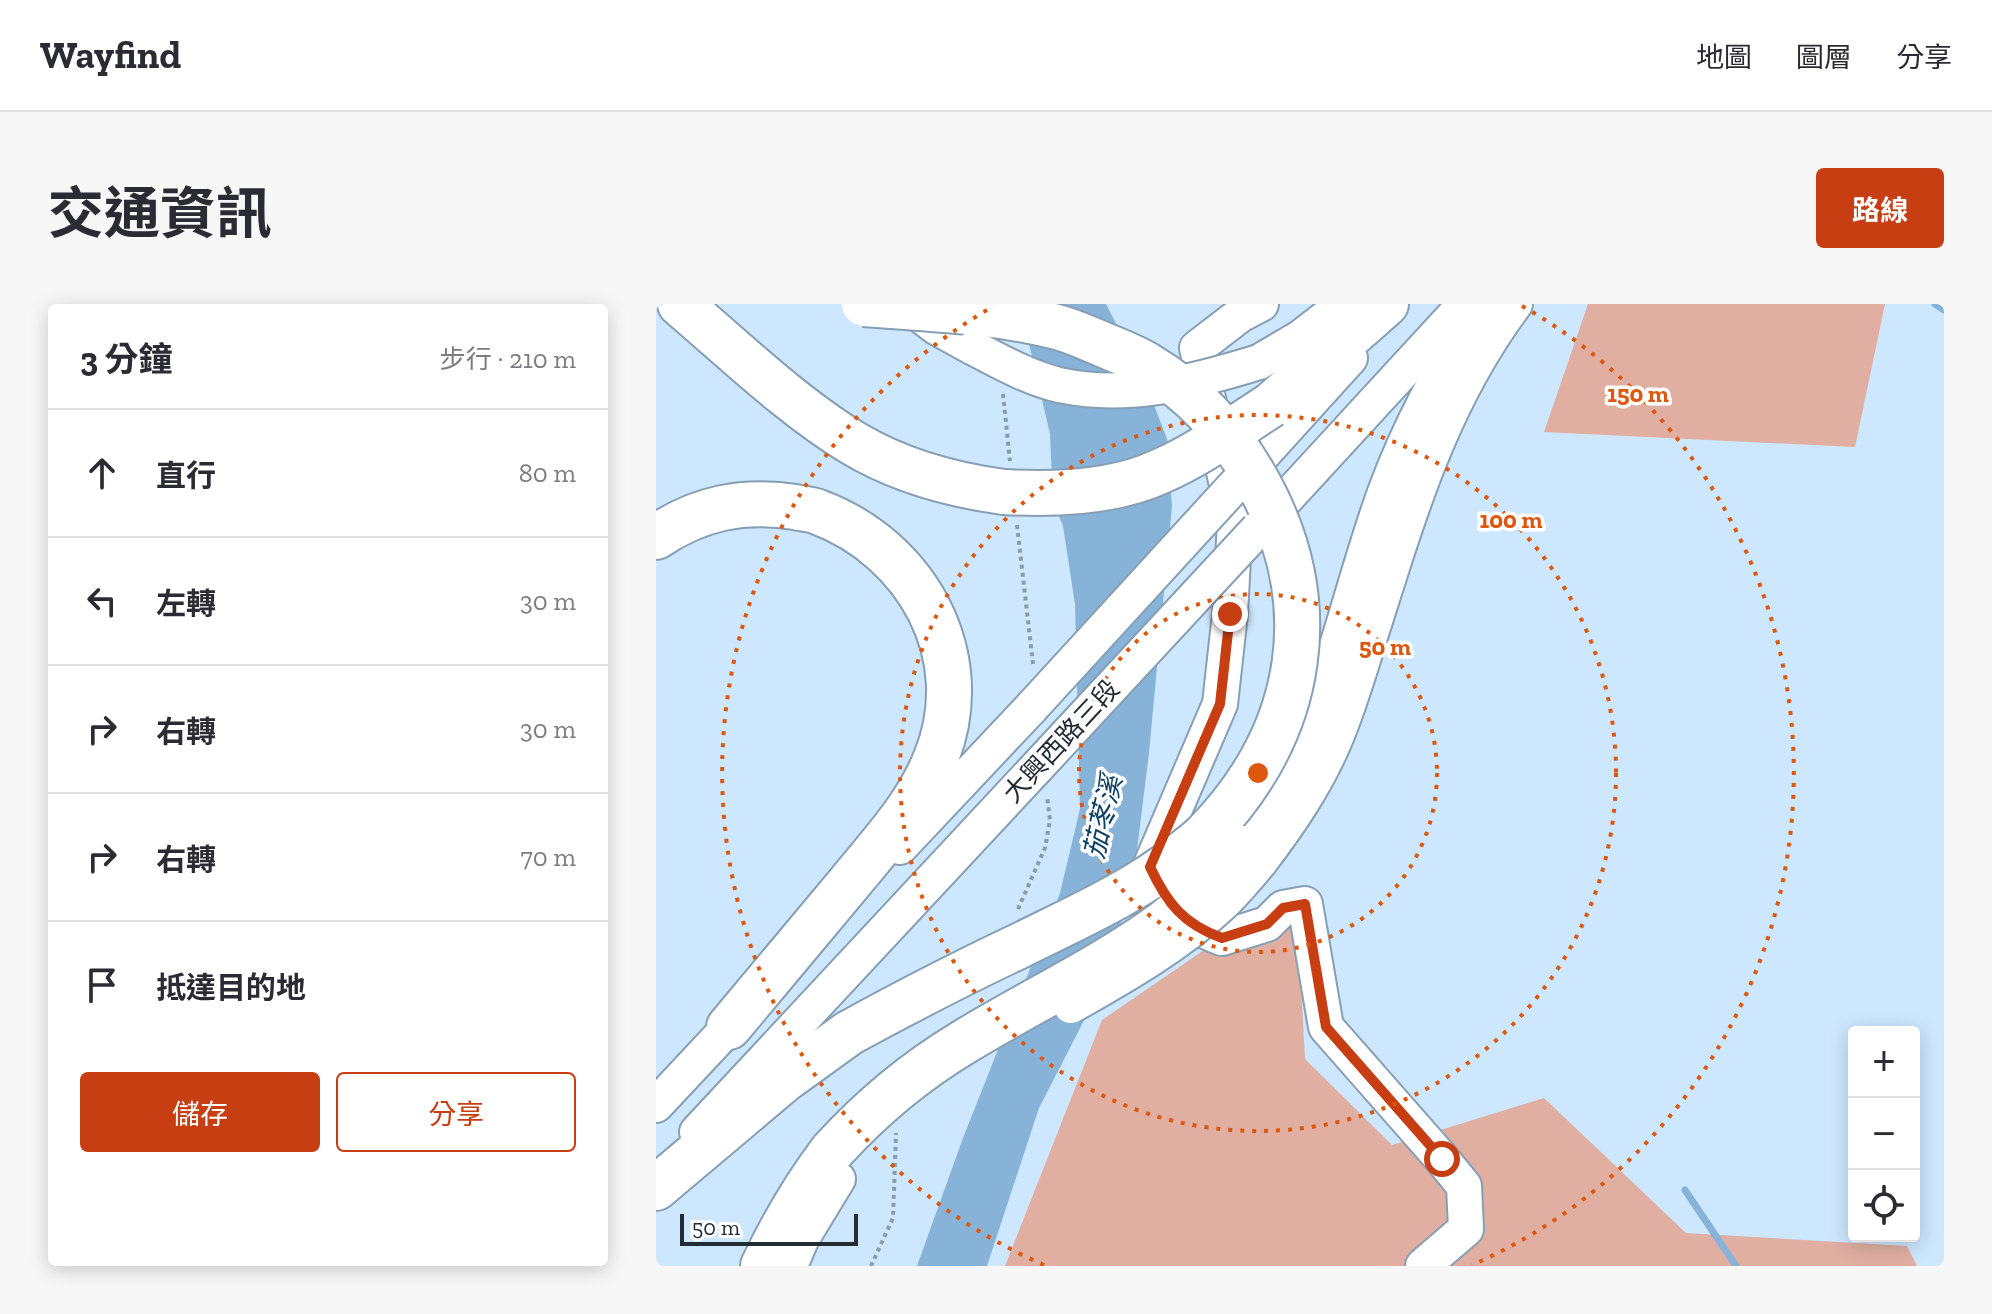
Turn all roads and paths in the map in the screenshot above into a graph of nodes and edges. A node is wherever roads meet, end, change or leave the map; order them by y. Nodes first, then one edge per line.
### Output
1 (680, 304) edge
2 (864, 304) edge
3 (906, 304) edge
4 (1261, 304) edge
5 (1344, 304) edge
6 (1386, 304) edge
7 (1399, 304) edge
8 (1465, 304) edge
9 (1492, 304) edge
10 (1515, 304) edge
11 (656, 537) edge
12 (1252, 855) junction
13 (729, 1027) junction
14 (656, 1105) edge
15 (840, 1158) junction
16 (656, 1177) edge
17 (656, 1188) edge
18 (763, 1266) edge
19 (790, 1266) edge
20 (1423, 1266) edge

1 - 6 highway, bridge
2 - 17 highway, bridge
3 - 5 street, bridge
4 - 20 street
7 - 13 street, 大興西路三段, bridge
8 - 16 street, 大興西路三段, bridge
9 - 12 highway
10 - 12 street
11 - 13 highway
12 - 15 highway, bridge
13 - 14 street, 大興西路三段
15 - 18 highway
15 - 19 street

